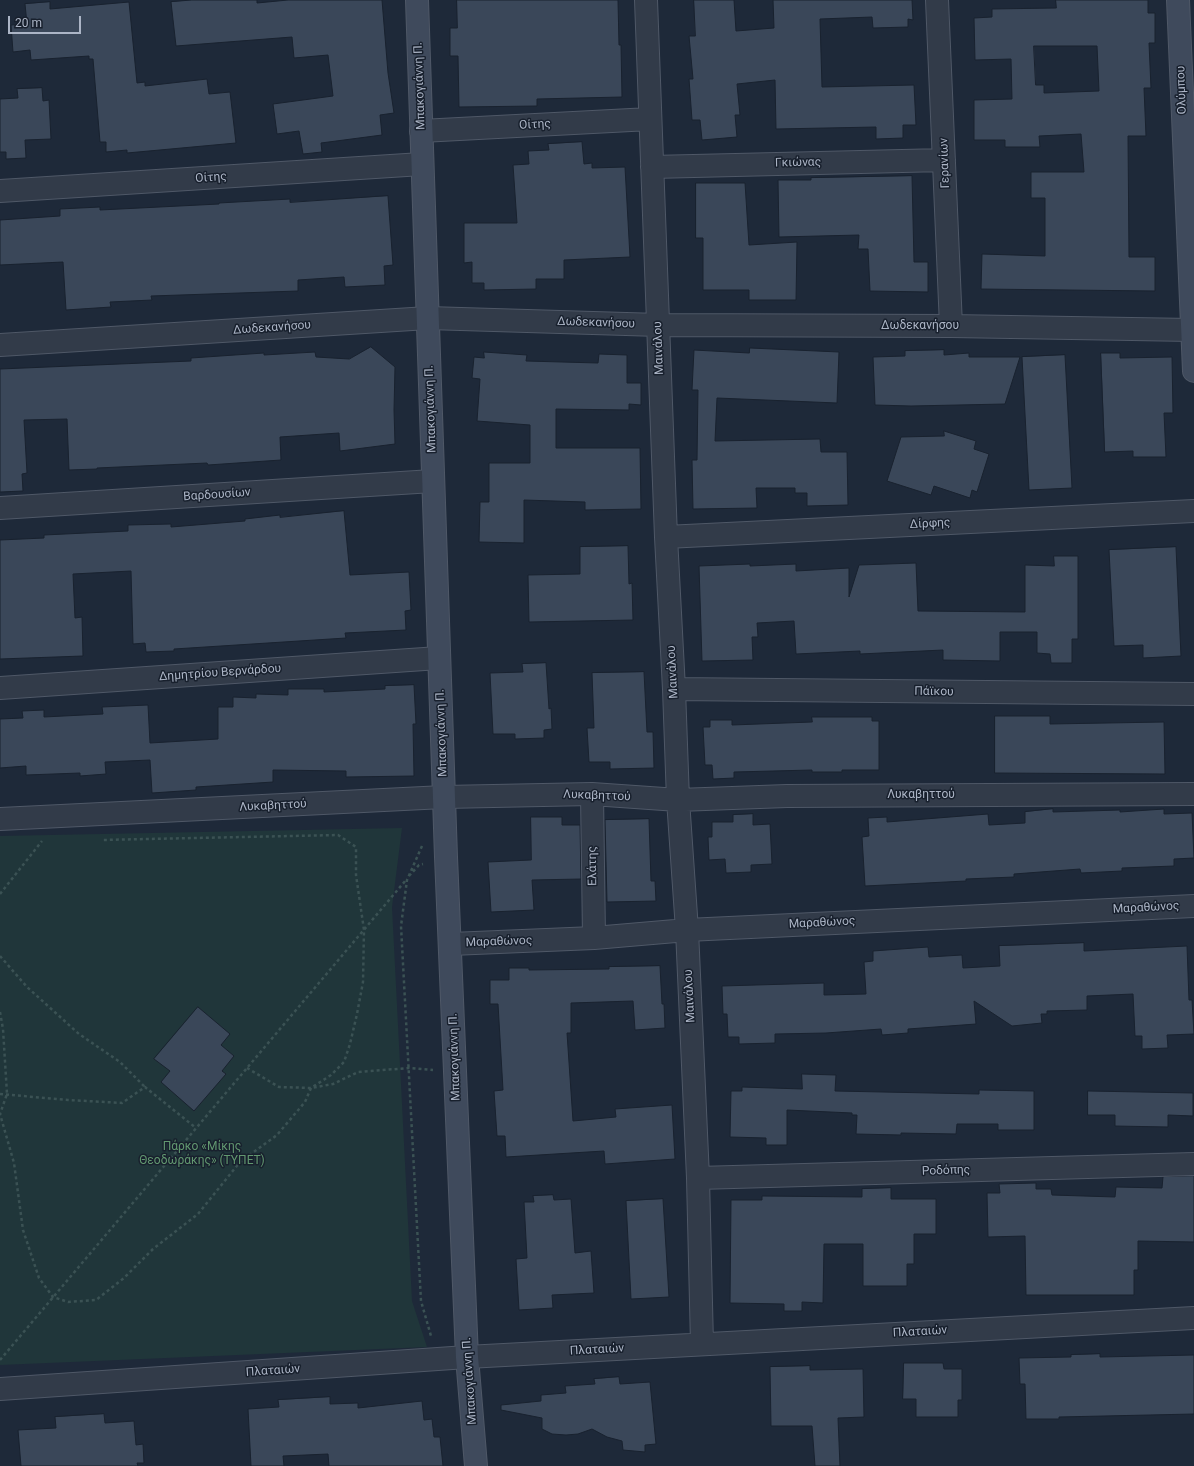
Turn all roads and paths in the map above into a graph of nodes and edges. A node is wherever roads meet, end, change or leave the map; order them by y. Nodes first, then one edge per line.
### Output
1 (417, 0) edge
2 (646, 0) edge
3 (937, 0) edge
4 (1178, 0) edge
5 (650, 119) junction
6 (421, 132) junction
7 (944, 160) junction
8 (422, 164) junction
9 (652, 167) junction
10 (0, 191) edge
11 (1191, 248) edge
12 (428, 318) junction
13 (659, 325) junction
14 (951, 326) junction
15 (1192, 330) junction
16 (0, 345) edge
17 (1194, 371) edge
18 (433, 481) junction
19 (0, 508) edge
20 (1194, 511) edge
21 (666, 537) junction
22 (439, 658) junction
23 (0, 688) edge
24 (674, 689) junction
25 (1194, 694) edge
26 (592, 794) junction
27 (1194, 794) edge
28 (444, 797) junction
29 (678, 800) junction
30 (0, 819) edge
31 (97, 840) dead end
32 (42, 841) dead end
33 (446, 857) junction
34 (0, 894) edge
35 (1194, 906) edge
36 (364, 930) junction
37 (687, 930) junction
38 (594, 938) junction
39 (451, 944) junction
40 (0, 956) edge
41 (0, 1012) edge
42 (247, 1068) junction
43 (455, 1071) junction
44 (145, 1087) junction
45 (311, 1088) junction
46 (0, 1094) edge
47 (7, 1094) junction
48 (196, 1128) junction
49 (1194, 1164) edge
50 (698, 1178) junction
51 (53, 1297) junction
52 (1194, 1318) edge
53 (702, 1344) junction
54 (467, 1358) junction
55 (0, 1360) edge
56 (0, 1390) edge
57 (476, 1466) edge

1 - 6 street, Μπακογιάννη Π.
2 - 5 street, Μαινάλου
3 - 7 street, Γερανίων
4 - 11 street, Ολύμπου
5 - 6 street, Οίτης
5 - 9 street, Μαινάλου
6 - 8 street, Μπακογιάννη Π.
7 - 9 street, Γκιώνας
7 - 14 street, Γερανίων
8 - 10 street, Οίτης
8 - 12 street, Μπακογιάννη Π.
9 - 13 street, Μαινάλου
11 - 15 street, Ολύμπου
12 - 13 street, Δωδεκανήσου
12 - 16 street, Δωδεκανήσου
12 - 18 street, Μπακογιάννη Π.
13 - 14 street, Δωδεκανήσου
13 - 21 street, Μαινάλου
14 - 15 street, Δωδεκανήσου
15 - 17 street, Ολύμπου
18 - 19 street, Βαρδουσίων
18 - 22 street, Μπακογιάννη Π.
20 - 21 street, Δίρφης
21 - 24 street, Μαινάλου
22 - 23 street, Δημητρίου Βερνάρδου
22 - 28 street, Μπακογιάννη Π.
24 - 25 street, Πάϊκου
24 - 29 street, Μαινάλου
26 - 28 street, Λυκαβηττού
26 - 29 street, Λυκαβηττού
26 - 38 street, Ελάτης
27 - 29 street, Λυκαβηττού
28 - 30 street, Λυκαβηττού
28 - 33 street, Μπακογιάννη Π.
29 - 37 street, Μαινάλου
31 - 36 path
32 - 34 path
33 - 36 path
33 - 39 street, Μπακογιάννη Π.
35 - 37 street, Μαραθώνος
36 - 42 path
36 - 45 path
37 - 38 street, Μαραθώνος
37 - 50 street, Μαινάλου
38 - 39 street, Μαραθώνος
39 - 43 street, Μπακογιάννη Π.
40 - 44 path
41 - 47 path
42 - 45 path
42 - 48 path
43 - 45 path
43 - 54 street, Μπακογιάννη Π.
44 - 47 path
44 - 48 path
45 - 51 path
46 - 47 path
47 - 51 path
48 - 51 path
49 - 50 street, Ροδόπης
50 - 53 street, Μαινάλου
51 - 55 path
52 - 53 street, Πλαταιών
53 - 54 street, Πλαταιών
54 - 56 street, Πλαταιών
54 - 57 street, Μπακογιάννη Π.

